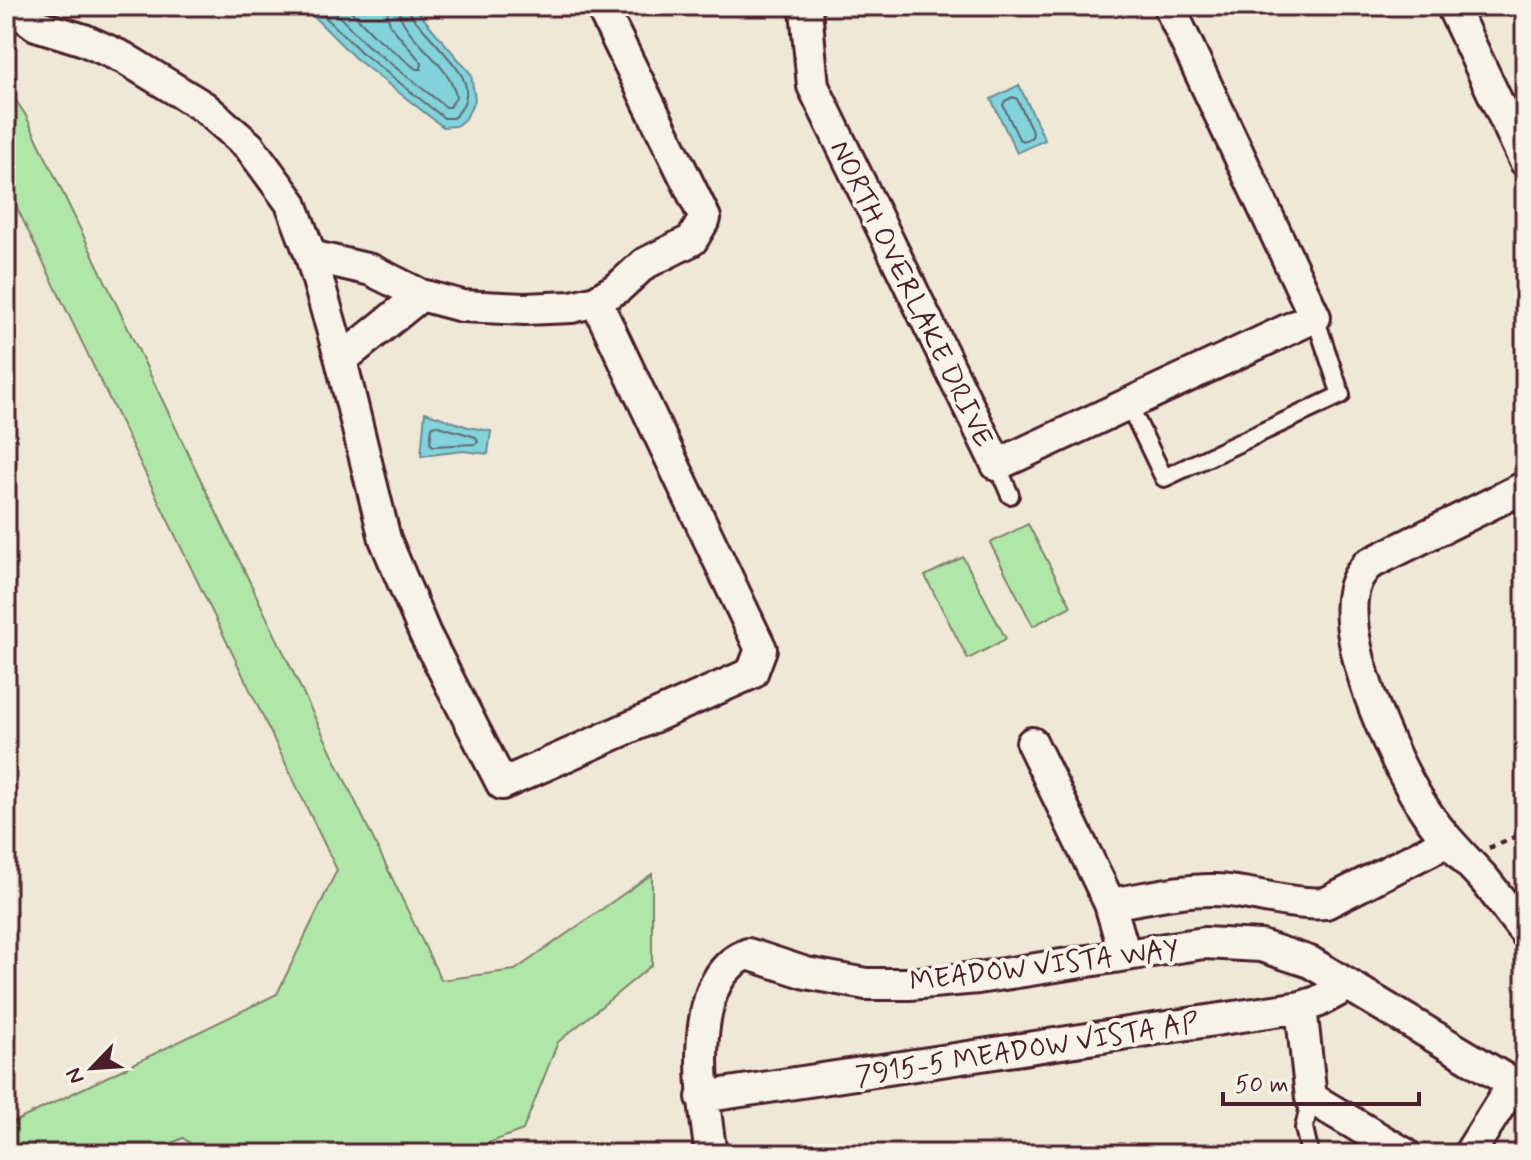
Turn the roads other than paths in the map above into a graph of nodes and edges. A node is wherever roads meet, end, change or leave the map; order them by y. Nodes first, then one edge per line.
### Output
1 (10, 6) edge
2 (601, 6) edge
3 (803, 6) edge
4 (1169, 6) edge
5 (1459, 8) edge
6 (1525, 161) edge
7 (311, 256) junction
8 (421, 295) junction
9 (596, 301) junction
10 (1315, 317) junction
11 (341, 360) junction
12 (1129, 405) junction
13 (997, 465) junction
14 (1525, 487) edge
15 (1010, 495) dead end
16 (1032, 743) dead end
17 (1458, 850) junction
18 (1110, 904) junction
19 (1525, 932) edge
20 (1125, 955) junction
21 (1347, 986) junction
22 (1301, 1007) junction
23 (1519, 1088) edge
24 (702, 1097) junction
25 (1311, 1098) junction
26 (1392, 1151) edge
27 (711, 1154) edge
28 (1310, 1154) edge
29 (1469, 1154) edge

1 - 7 street
2 - 9 street
3 - 13 street, NORTH OVERLAKE DRIVE
4 - 10 street
5 - 6 street
7 - 8 street
7 - 11 street
8 - 9 street
8 - 11 street
9 - 11 street
10 - 12 street, NORTH OVERLAKE DRIVE
10 - 12 lane
12 - 13 street, NORTH OVERLAKE DRIVE
13 - 15 lane
14 - 17 street
16 - 18 street
17 - 18 street
17 - 19 street
18 - 20 street
20 - 21 street, MEADOW VISTA WAY
20 - 24 street, MEADOW VISTA WAY
21 - 22 street, 7915-5 MEADOW VISTA AP
21 - 23 street, MEADOW VISTA WAY
22 - 24 street, 7915-5 MEADOW VISTA AP
22 - 25 street
23 - 29 street
24 - 27 street, MEADOW VISTA WAY
25 - 26 street
25 - 28 lane

